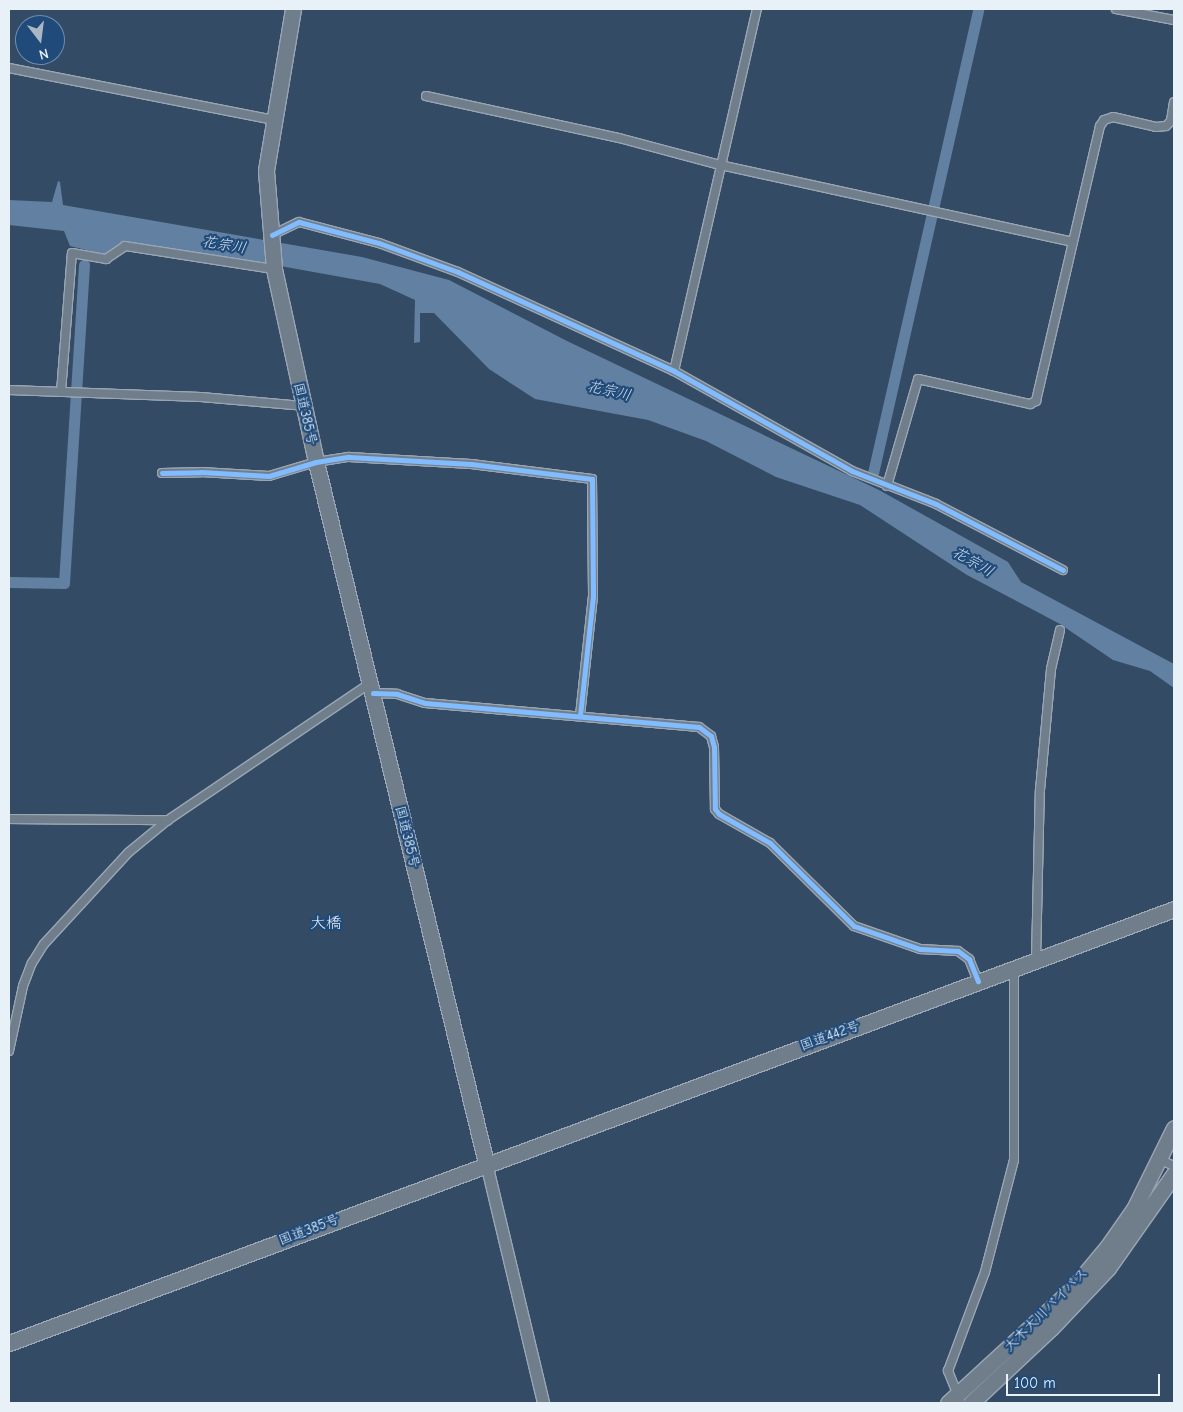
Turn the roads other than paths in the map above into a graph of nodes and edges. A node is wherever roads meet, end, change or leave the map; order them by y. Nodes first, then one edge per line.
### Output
1 (293, 9) edge
2 (757, 9) edge
3 (1116, 9) edge
4 (1174, 20) edge
5 (9, 68) edge
6 (426, 96) dead end
7 (1174, 102) edge
8 (274, 120) junction
9 (720, 166) junction
10 (272, 238) junction
11 (1073, 242) junction
12 (274, 268) junction
13 (674, 371) junction
14 (9, 390) edge
15 (64, 392) junction
16 (303, 406) junction
17 (316, 462) junction
18 (162, 473) dead end
19 (887, 486) junction
20 (1063, 570) dead end
21 (1060, 630) dead end
22 (371, 688) junction
23 (580, 716) junction
24 (9, 819) edge
25 (168, 820) junction
26 (1174, 909) edge
27 (1036, 960) junction
28 (1014, 968) junction
29 (978, 982) junction
30 (9, 1051) edge
31 (1174, 1128) edge
32 (1160, 1159) junction
33 (486, 1163) junction
34 (1174, 1166) edge
35 (1174, 1174) edge
36 (9, 1343) edge
37 (955, 1400) edge
38 (543, 1403) edge
39 (971, 1403) edge

1 - 8 highway, 国道385号
2 - 9 street
3 - 4 street
5 - 8 street
6 - 9 street
7 - 11 street
8 - 10 highway, 国道385号
9 - 11 street
9 - 13 street
10 - 12 highway, 国道385号
10 - 13 street
11 - 19 street
12 - 15 street
12 - 16 highway, 国道385号
13 - 19 street
14 - 15 street
15 - 16 street
16 - 17 highway, 国道385号
17 - 18 street
17 - 22 highway, 国道385号
17 - 23 street
19 - 20 street
21 - 27 street
22 - 23 street
22 - 25 street
22 - 33 highway, 国道385号
23 - 29 street
24 - 25 street
25 - 30 street
26 - 27 highway, 国道442号
27 - 28 highway, 国道442号
28 - 29 highway, 国道442号
28 - 37 street
29 - 33 highway, 国道442号
31 - 32 highway, 大木大川バイパス
32 - 34 street
32 - 37 highway, 大木大川バイパス
33 - 36 highway, 国道385号
33 - 38 street
35 - 39 highway, 大木大川バイパス

